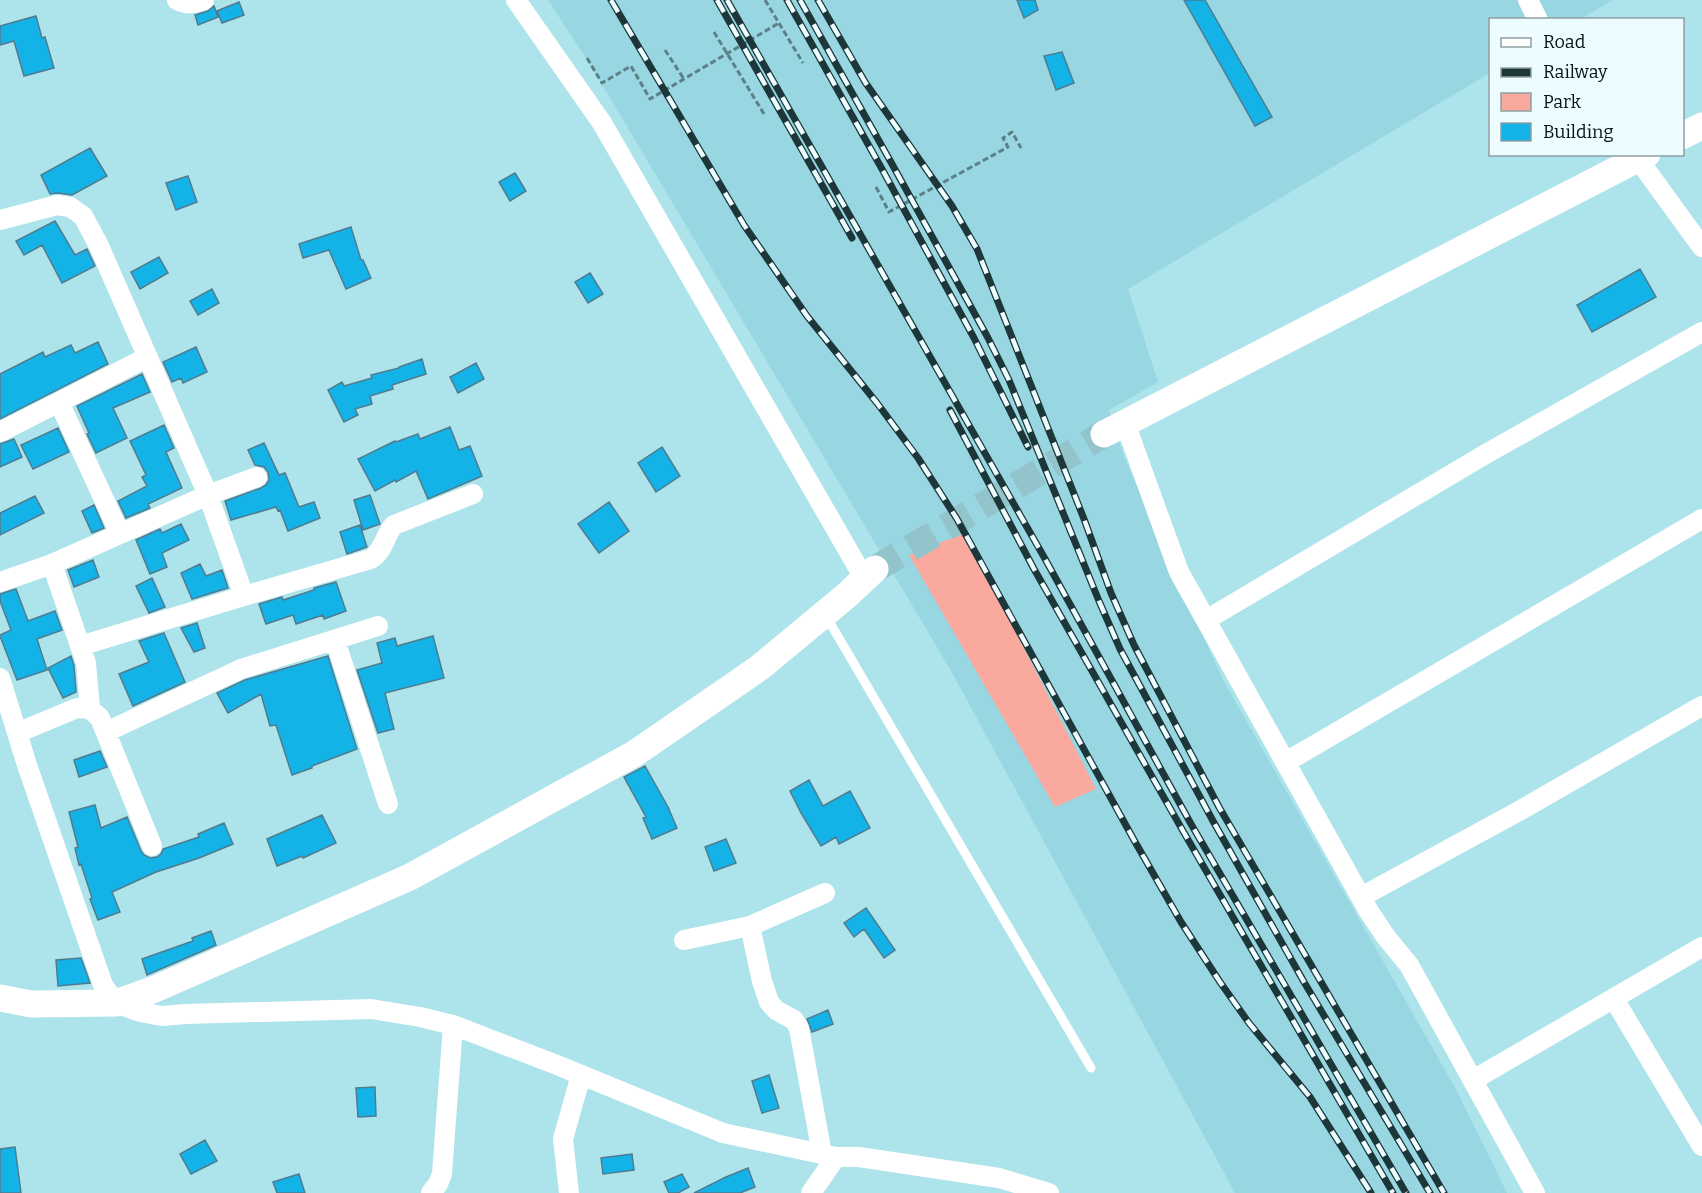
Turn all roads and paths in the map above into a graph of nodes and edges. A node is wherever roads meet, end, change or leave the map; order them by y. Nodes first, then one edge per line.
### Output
1 (177, 0) edge
2 (204, 0) edge
3 (516, 0) edge
4 (765, 0) edge
5 (1527, 0) edge
6 (1537, 18) edge
7 (779, 23) junction
8 (714, 32) dead end
9 (665, 50) dead end
10 (728, 54) junction
11 (587, 58) dead end
12 (803, 63) dead end
13 (684, 79) junction
14 (764, 114) dead end
15 (1702, 126) edge
16 (1684, 135) edge
17 (1021, 148) dead end
18 (1627, 160) edge
19 (876, 186) dead end
20 (3, 213) edge
21 (1702, 247) edge
22 (1702, 332) edge
23 (148, 357) junction
24 (59, 402) junction
25 (1115, 428) joint
26 (0, 432) edge
27 (257, 477) dead end
28 (473, 494) dead end
29 (208, 495) junction
30 (1702, 519) edge
31 (120, 534) junction
32 (52, 564) junction
33 (870, 574) joint
34 (0, 582) edge
35 (244, 596) junction
36 (825, 614) junction
37 (1206, 620) junction
38 (378, 626) dead end
39 (335, 640) junction
40 (81, 646) junction
41 (0, 678) edge
42 (1702, 705) edge
43 (90, 709) junction
44 (106, 732) junction
45 (17, 734) junction
46 (1286, 762) junction
47 (388, 804) dead end
48 (152, 846) dead end
49 (825, 893) dead end
50 (1361, 897) junction
51 (750, 926) junction
52 (684, 940) dead end
53 (1702, 947) edge
54 (0, 998) edge
55 (1614, 999) junction
56 (117, 1003) junction
57 (453, 1025) junction
58 (1091, 1068) dead end
59 (581, 1075) junction
60 (1473, 1080) junction
61 (1702, 1146) edge
62 (829, 1155) junction
63 (983, 1185) edge
64 (430, 1193) edge
65 (569, 1193) edge
66 (811, 1193) edge
67 (1049, 1193) edge
68 (1535, 1193) edge

1 - 2 street
3 - 33 street
4 - 7 path
5 - 6 street
7 - 10 path
7 - 12 path
8 - 10 path
9 - 13 path
10 - 13 path
10 - 14 path
11 - 13 path
15 - 16 street
17 - 19 path
18 - 21 street
18 - 25 street
20 - 23 street
22 - 37 street
23 - 24 street
23 - 29 street
24 - 26 street
24 - 31 street
25 - 37 street
27 - 29 street
28 - 35 street
29 - 31 street
29 - 35 street
30 - 46 street
31 - 32 street
32 - 34 street
32 - 40 street
33 - 36 street
35 - 40 street
36 - 56 street
36 - 58 lane
37 - 46 street
38 - 39 street
39 - 44 street
39 - 47 street
40 - 43 street
41 - 45 street
42 - 50 street
43 - 44 street
43 - 45 street
44 - 48 street
45 - 56 street
46 - 50 street
49 - 51 street
50 - 60 street
51 - 52 street
51 - 62 street
53 - 55 street
54 - 56 street
55 - 60 street
55 - 61 street
56 - 57 street
57 - 59 street
57 - 64 street
59 - 62 street
59 - 65 street
60 - 68 street
62 - 63 street
62 - 66 street
63 - 67 street

